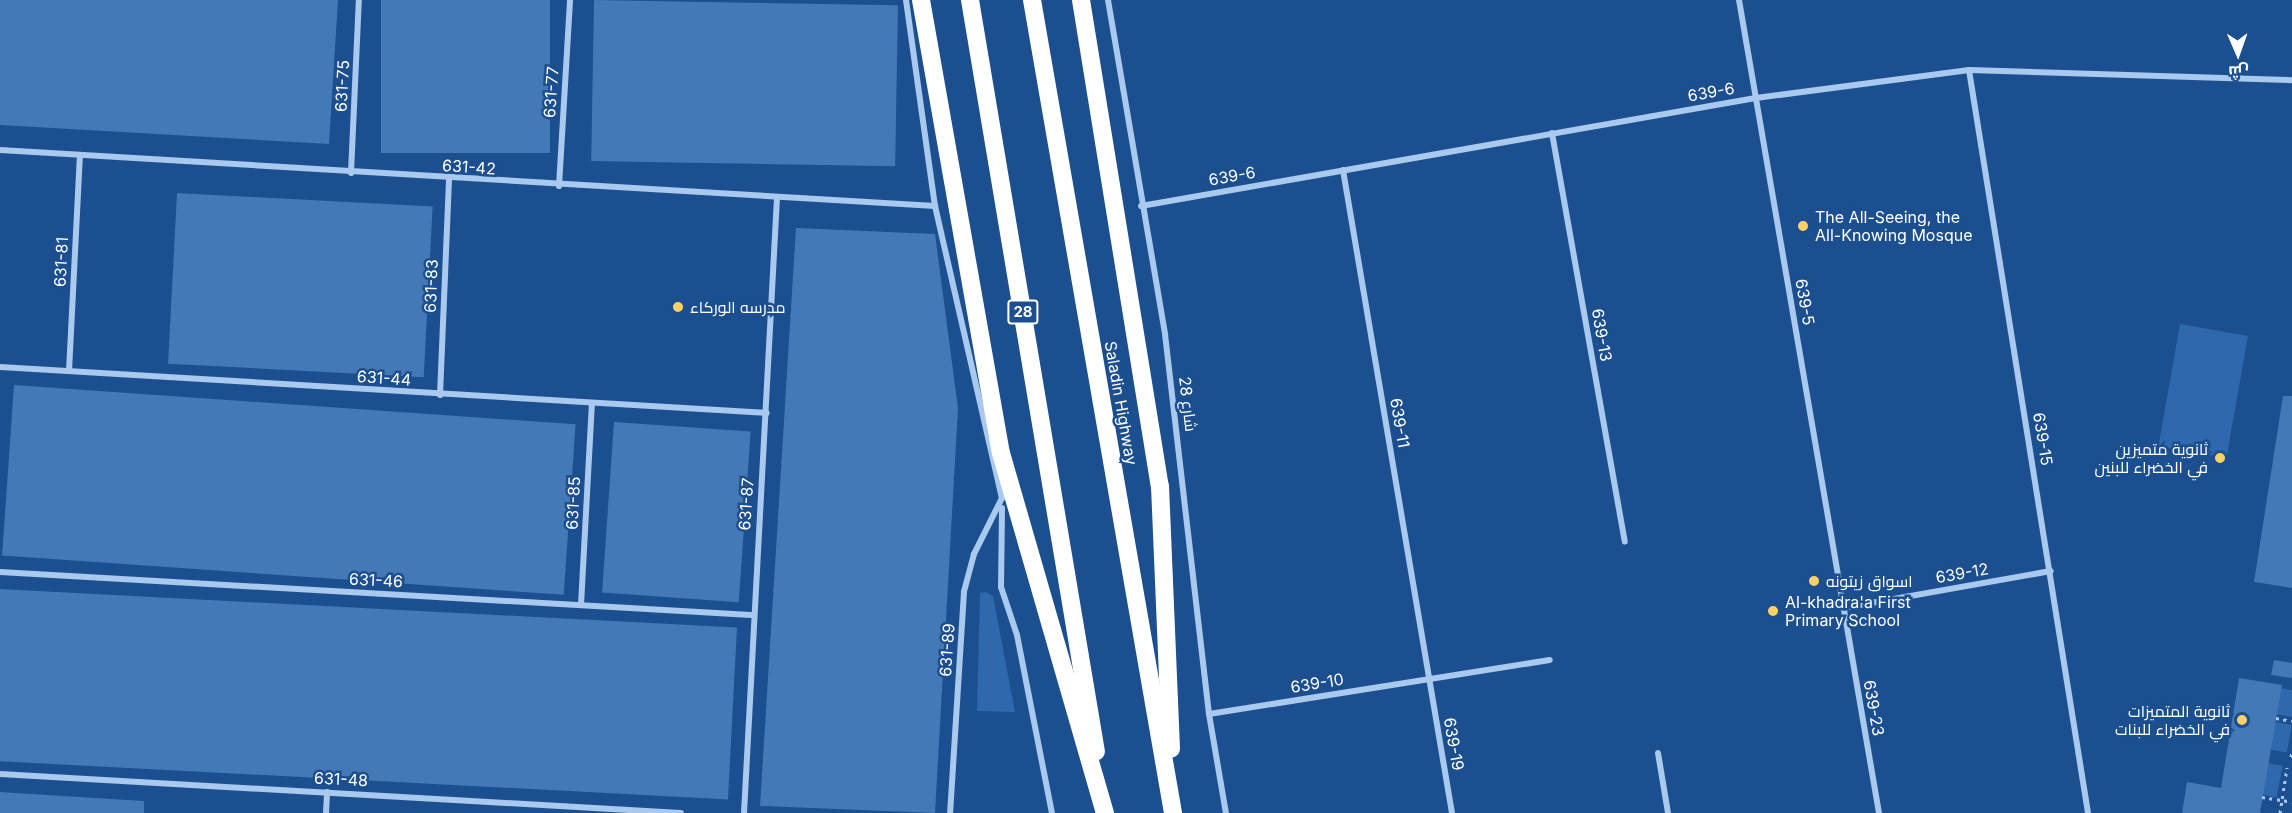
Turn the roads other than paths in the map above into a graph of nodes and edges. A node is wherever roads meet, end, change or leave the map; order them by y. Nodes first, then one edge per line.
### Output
1 (359, 0) edge
2 (570, 0) edge
3 (906, 0) edge
4 (921, 0) edge
5 (970, 0) edge
6 (1032, 0) edge
7 (1081, 0) edge
8 (1108, 0) edge
9 (1739, 0) edge
10 (1969, 70) junction
11 (2292, 80) edge
12 (1756, 98) junction
13 (1552, 134) junction
14 (0, 150) edge
15 (80, 155) junction
16 (1343, 170) junction
17 (351, 173) junction
18 (449, 179) junction
19 (559, 186) junction
20 (777, 197) junction
21 (936, 206) junction
22 (1141, 206) junction
23 (0, 367) edge
24 (69, 371) junction
25 (440, 395) junction
26 (592, 403) junction
27 (767, 413) junction
28 (1001, 453) junction
29 (1002, 498) junction
30 (1625, 542) dead end
31 (2050, 571) junction
32 (0, 572) edge
33 (580, 605) junction
34 (1843, 608) junction
35 (752, 615) junction
36 (1550, 660) dead end
37 (1430, 680) junction
38 (1209, 714) junction
39 (1658, 753) dead end
40 (0, 774) edge
41 (327, 792) junction
42 (1173, 811) edge
43 (326, 813) edge
44 (681, 813) edge
45 (744, 813) edge
46 (950, 813) edge
47 (1052, 813) edge
48 (1105, 813) edge
49 (1226, 813) edge
50 (1452, 813) edge
51 (1668, 813) edge
52 (1879, 813) edge
53 (2088, 813) edge

1 - 17 street, 631-75
2 - 19 street, 631-77
3 - 21 street
4 - 28 highway
5 - 48 highway, 28
6 - 42 highway, Saladin Highway
7 - 42 highway
8 - 22 street, شارع 28
9 - 12 street, 639-5
10 - 11 street, 639-6
10 - 12 street, 639-6
10 - 31 street, 639-15
12 - 13 street, 639-6
12 - 34 street, 639-5
13 - 16 street, 639-6
13 - 30 street, 639-13
14 - 15 street, 631-42
15 - 17 street, 631-42
15 - 24 street, 631-81
16 - 22 street, 639-6
16 - 37 street, 639-11
17 - 18 street, 631-42
18 - 19 street, 631-42
18 - 25 street, 631-83
19 - 20 street, 631-42
20 - 21 street, 631-42
20 - 27 street, 631-87
21 - 29 street
22 - 38 street, شارع 28
23 - 24 street, 631-44
24 - 25 street, 631-44
25 - 26 street, 631-44
26 - 27 street, 631-44
26 - 33 street, 631-85
27 - 35 street, 631-87
28 - 29 street
28 - 48 highway
29 - 46 street, 631-89
29 - 47 street
31 - 34 street, 639-12
31 - 53 street, 639-15
32 - 33 street, 631-46
33 - 35 street, 631-46
34 - 52 street, 639-23
35 - 45 street, 631-87
36 - 37 street, 639-10
37 - 38 street, 639-10
37 - 50 street, 639-19
38 - 49 street, شارع 28
39 - 51 street
40 - 41 street, 631-48
41 - 43 street
41 - 44 street, 631-48

